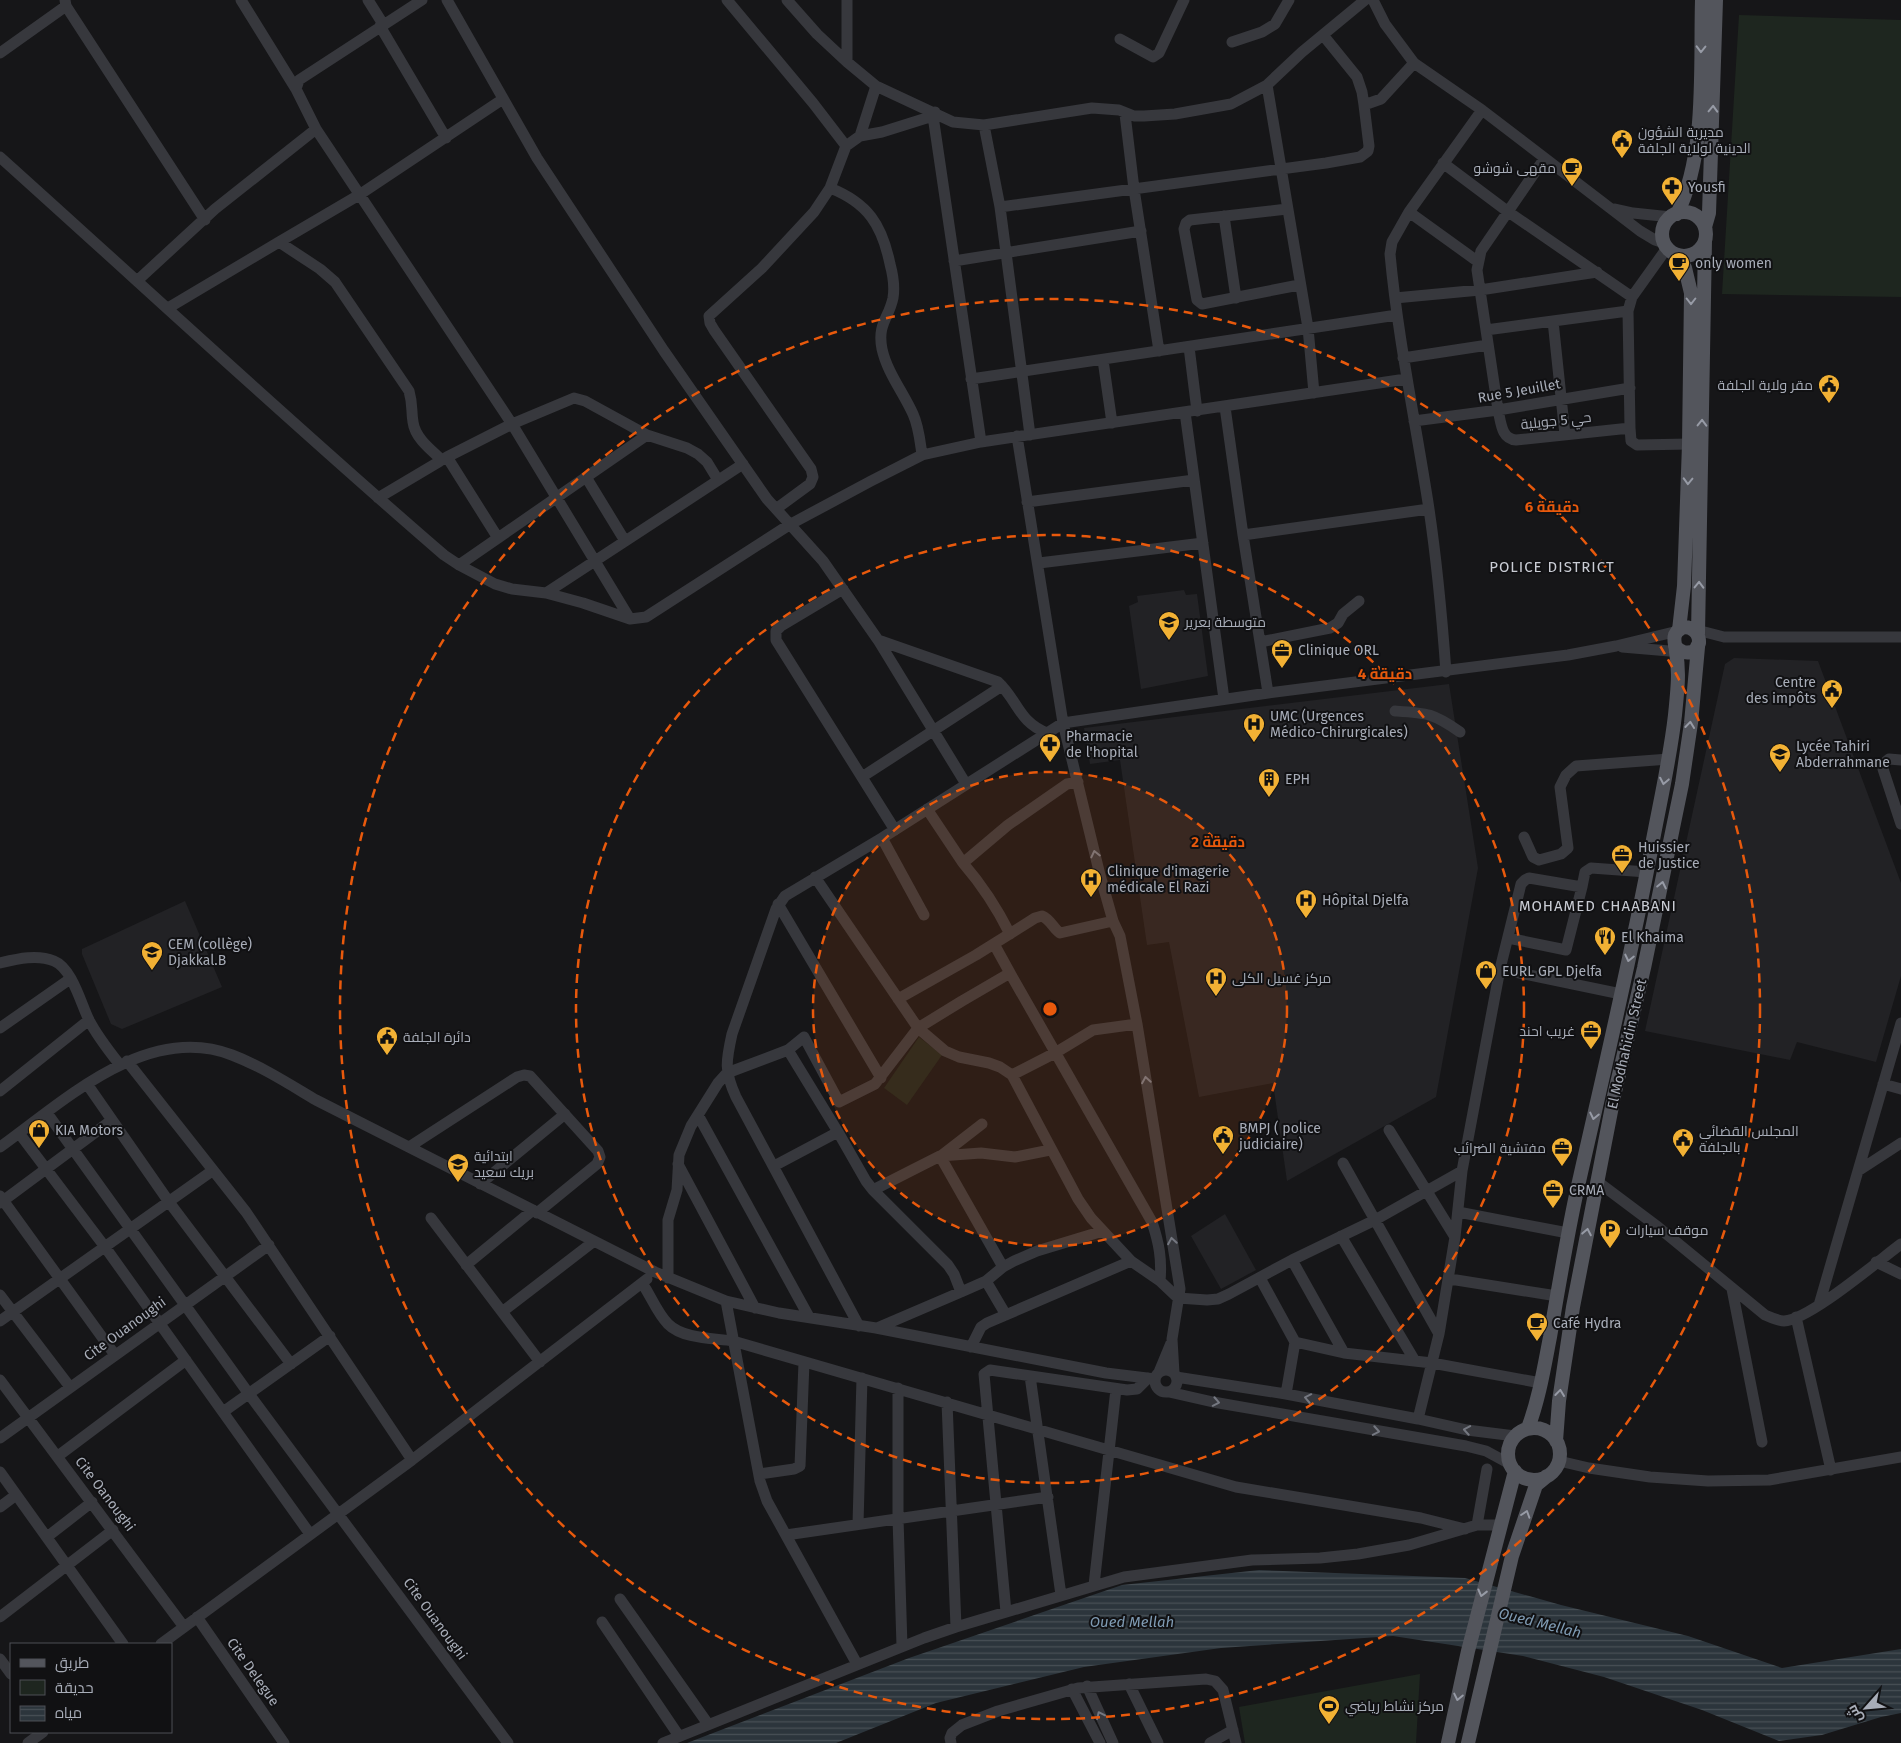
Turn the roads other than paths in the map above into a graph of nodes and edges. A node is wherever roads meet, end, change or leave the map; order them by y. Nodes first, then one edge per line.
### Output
1 (241, 0) edge
2 (368, 0) edge
3 (422, 0) edge
4 (447, 0) edge
5 (727, 0) edge
6 (788, 0) edge
7 (847, 0) edge
8 (1184, 0) edge
9 (1289, 0) edge
10 (1365, 0) edge
11 (1373, 0) edge
12 (1702, 0) edge
13 (1716, 0) edge
14 (65, 3) edge
15 (382, 25) junction
16 (1322, 35) junction
17 (1120, 39) dead end
18 (1232, 42) dead end
19 (0, 53) edge
20 (847, 62) junction
21 (1414, 63) junction
22 (1267, 85) junction
23 (876, 86) junction
24 (296, 89) junction
25 (503, 99) junction
26 (1364, 105) junction
27 (1482, 110) junction
28 (934, 114) junction
29 (1126, 114) junction
30 (984, 125) junction
31 (316, 129) junction
32 (860, 136) junction
33 (446, 138) junction
34 (846, 146) junction
35 (0, 157) edge
36 (1544, 159) junction
37 (1443, 163) junction
38 (1280, 168) junction
39 (830, 188) junction
40 (1134, 189) junction
41 (359, 195) junction
42 (1000, 207) junction
43 (1611, 208) junction
44 (1287, 209) junction
45 (1507, 211) junction
46 (1409, 212) junction
47 (1674, 215) junction
48 (1224, 216) junction
49 (205, 220) junction
50 (1141, 230) junction
51 (1705, 234) junction
52 (279, 242) junction
53 (1669, 249) junction
54 (1006, 253) junction
55 (954, 261) junction
56 (1478, 261) junction
57 (1597, 272) junction
58 (138, 280) junction
59 (1299, 285) junction
60 (1480, 290) junction
61 (1632, 297) junction
62 (1236, 298) junction
63 (1395, 298) junction
64 (168, 308) junction
65 (1628, 311) junction
66 (1397, 315) junction
67 (1553, 321) junction
68 (1308, 328) junction
69 (1486, 330) junction
70 (1488, 345) junction
71 (1189, 347) junction
72 (1159, 351) junction
73 (1403, 358) junction
74 (1103, 360) junction
75 (1022, 372) junction
76 (971, 379) junction
77 (1406, 379) junction
78 (1630, 388) junction
79 (1314, 393) junction
80 (1562, 399) junction
81 (1226, 407) junction
82 (1498, 410) junction
83 (1191, 412) junction
84 (1414, 421) junction
85 (1112, 423) junction
86 (512, 424) junction
87 (1630, 428) junction
88 (647, 435) junction
89 (1030, 435) junction
90 (1566, 435) junction
91 (1018, 436) junction
92 (981, 442) junction
93 (1689, 444) junction
94 (922, 455) junction
95 (445, 459) junction
96 (743, 464) junction
97 (586, 477) junction
98 (718, 480) junction
99 (1194, 480) junction
100 (556, 497) junction
101 (378, 498) junction
102 (1027, 502) junction
103 (776, 509) junction
104 (1429, 509) junction
105 (789, 525) junction
106 (1242, 535) junction
107 (498, 538) junction
108 (625, 541) junction
109 (1203, 543) junction
110 (594, 561) junction
111 (1039, 563) junction
112 (459, 565) junction
113 (843, 589) junction
114 (546, 593) junction
115 (1359, 601) dead end
116 (630, 619) junction
117 (1678, 630) junction
118 (1697, 637) junction
119 (1901, 637) edge
120 (878, 640) junction
121 (1260, 642) junction
122 (1616, 646) junction
123 (1678, 650) junction
124 (1446, 672) junction
125 (1002, 686) junction
126 (1268, 693) junction
127 (1224, 699) junction
128 (1395, 711) dead end
129 (1063, 723) junction
130 (933, 732) junction
131 (1460, 732) dead end
132 (1047, 733) junction
133 (1668, 759) junction
134 (1901, 760) edge
135 (862, 777) junction
136 (1078, 782) junction
137 (966, 784) junction
138 (927, 808) junction
139 (1901, 824) edge
140 (895, 830) junction
141 (1524, 837) dead end
142 (882, 838) junction
143 (963, 863) junction
144 (1647, 872) junction
145 (815, 877) junction
146 (1582, 887) junction
147 (778, 904) junction
148 (924, 915) dead end
149 (1113, 921) junction
150 (1010, 934) junction
151 (1508, 938) junction
152 (994, 944) junction
153 (0, 963) edge
154 (1500, 969) junction
155 (1010, 973) junction
156 (70, 979) junction
157 (1621, 994) junction
158 (898, 999) junction
159 (89, 1020) junction
160 (1901, 1023) edge
161 (1137, 1024) junction
162 (0, 1028) edge
163 (918, 1028) junction
164 (1899, 1036) edge
165 (788, 1050) junction
166 (1055, 1053) junction
167 (124, 1063) junction
168 (727, 1073) junction
169 (1012, 1075) junction
170 (881, 1078) junction
171 (87, 1084) junction
172 (1883, 1084) junction
173 (1901, 1088) edge
174 (0, 1091) edge
175 (839, 1102) junction
176 (825, 1109) junction
177 (47, 1113) junction
178 (565, 1114) junction
179 (698, 1115) junction
180 (112, 1120) junction
181 (982, 1124) dead end
182 (1389, 1130) dead end
183 (838, 1132) junction
184 (20, 1133) junction
185 (1901, 1144) edge
186 (0, 1147) edge
187 (409, 1148) junction
188 (73, 1150) junction
189 (1050, 1150) junction
190 (940, 1156) junction
191 (1344, 1163) dead end
192 (678, 1164) junction
193 (774, 1166) junction
194 (47, 1170) junction
195 (212, 1171) junction
196 (1462, 1171) junction
197 (1858, 1171) junction
198 (1598, 1182) junction
199 (480, 1184) junction
200 (873, 1190) junction
201 (1426, 1190) junction
202 (1, 1200) edge
203 (169, 1202) junction
204 (535, 1211) junction
205 (1458, 1212) junction
206 (431, 1218) dead end
207 (1375, 1220) junction
208 (130, 1230) junction
209 (1103, 1231) junction
210 (1568, 1233) junction
211 (1342, 1236) junction
212 (1456, 1237) junction
213 (593, 1242) junction
214 (1901, 1244) edge
215 (269, 1245) junction
216 (105, 1247) junction
217 (1292, 1260) junction
218 (1131, 1261) junction
219 (1876, 1262) junction
220 (466, 1265) junction
221 (1002, 1267) junction
222 (654, 1272) junction
223 (1901, 1274) edge
224 (225, 1276) junction
225 (61, 1278) junction
226 (668, 1278) junction
227 (1260, 1278) junction
228 (1450, 1279) junction
229 (986, 1281) junction
230 (1160, 1281) junction
231 (642, 1284) junction
232 (1732, 1289) junction
233 (961, 1292) junction
234 (1179, 1293) junction
235 (0, 1295) edge
236 (1557, 1296) junction
237 (726, 1301) junction
238 (185, 1304) junction
239 (1819, 1305) junction
240 (755, 1308) junction
241 (13, 1312) junction
242 (502, 1312) junction
243 (1006, 1315) junction
244 (809, 1317) junction
245 (1796, 1317) junction
246 (0, 1321) edge
247 (159, 1322) junction
248 (859, 1326) junction
249 (876, 1328) junction
250 (1440, 1334) junction
251 (330, 1336) junction
252 (1172, 1339) junction
253 (732, 1341) junction
254 (1295, 1342) junction
255 (971, 1347) junction
256 (1344, 1353) junction
257 (115, 1355) junction
258 (186, 1360) junction
259 (1414, 1360) junction
260 (540, 1362) junction
261 (804, 1362) junction
262 (1432, 1362) junction
263 (291, 1364) junction
264 (1175, 1375) junction
265 (1030, 1376) junction
266 (1154, 1377) junction
267 (862, 1378) junction
268 (0, 1380) edge
269 (1541, 1383) junction
270 (70, 1387) junction
271 (898, 1388) junction
272 (1116, 1389) junction
273 (1169, 1392) junction
274 (249, 1394) junction
275 (1286, 1394) junction
276 (947, 1402) junction
277 (223, 1412) junction
278 (988, 1414) junction
279 (29, 1417) junction
280 (1418, 1419) junction
281 (1038, 1428) junction
282 (1528, 1428) junction
283 (1515, 1436) junction
284 (0, 1438) edge
285 (1556, 1441) junction
286 (1762, 1442) dead end
287 (1108, 1449) junction
288 (58, 1456) junction
289 (1901, 1457) edge
290 (412, 1460) junction
291 (1559, 1461) junction
292 (1512, 1467) junction
293 (1487, 1469) dead end
294 (1831, 1470) junction
295 (0, 1472) edge
296 (759, 1474) junction
297 (1547, 1476) junction
298 (16, 1494) junction
299 (1048, 1498) junction
300 (92, 1502) junction
301 (997, 1504) junction
302 (0, 1507) edge
303 (950, 1510) junction
304 (339, 1513) junction
305 (898, 1518) junction
306 (858, 1524) junction
307 (1478, 1525) junction
308 (1499, 1525) junction
309 (1465, 1529) junction
310 (112, 1530) junction
311 (310, 1534) junction
312 (786, 1535) junction
313 (47, 1537) junction
314 (67, 1566) junction
315 (1094, 1585) junction
316 (1061, 1595) junction
317 (620, 1600) dead end
318 (1006, 1612) junction
319 (0, 1617) edge
320 (197, 1617) junction
321 (602, 1622) dead end
322 (184, 1626) junction
323 (956, 1627) junction
324 (122, 1643) edge
325 (161, 1643) edge
326 (902, 1646) junction
327 (0, 1659) edge
328 (858, 1664) junction
329 (10, 1673) edge
330 (1129, 1684) junction
331 (1087, 1686) junction
332 (1072, 1689) junction
333 (708, 1724) junction
334 (1234, 1730) junction
335 (42, 1733) edge
336 (679, 1736) junction
337 (28, 1743) edge
338 (284, 1743) edge
339 (508, 1743) edge
340 (663, 1743) edge
341 (951, 1743) edge
342 (1100, 1743) edge
343 (1113, 1743) edge
344 (1158, 1743) edge
345 (1210, 1743) edge
346 (1236, 1743) edge
347 (1448, 1743) edge
348 (1468, 1743) edge

1 - 24 street
2 - 15 street
3 - 15 street
4 - 25 street
5 - 34 street
6 - 20 street
7 - 20 street
8 - 17 street
9 - 18 street
10 - 16 street
11 - 21 street
12 -> 47 main road
51 -> 13 main road, El Modhahidin Street
14 - 19 street
14 - 49 street
15 - 24 street
15 - 33 street
16 - 22 street
16 - 26 street
20 - 23 street
21 - 26 street
21 - 27 street
22 - 29 street
22 - 38 street
23 - 28 street
23 - 32 street
24 - 31 street
25 - 33 street
25 - 96 street
26 - 38 street
27 - 36 street
27 - 37 street
28 - 30 street
28 - 32 street
28 - 55 street
29 - 30 street
29 - 40 street
30 - 42 street
31 - 41 street
31 - 49 street
32 - 34 street
33 - 41 street
34 - 39 street
35 - 58 street
36 - 43 street
36 - 45 street, حي 5 جويلية
37 - 45 street
37 - 46 street
38 - 40 street
38 - 44 street
39 - 94 street
39 - 103 street
40 - 42 street
40 - 50 street
41 - 52 street
41 - 86 street
42 - 54 street
43 - 47 street
43 - 53 street
44 - 48 street
44 - 59 street
45 - 56 street, حي 5 جويلية
45 - 57 street
46 - 56 street
46 - 63 street
47 - 51 main road
47 - 53 main road
48 - 62 street
48 - 62 street
49 - 58 street
50 - 54 street
50 - 72 street
51 - 53 main road
118 -> 51 main road, El Modhahidin Street
52 - 64 street
52 - 95 street
53 - 61 street
53 -> 93 main road
54 - 55 street
54 - 75 street
55 - 76 street
56 - 60 street, حي 5 جويلية
57 - 60 street
57 - 61 street
58 - 64 street
59 - 62 street
59 - 68 street
60 - 63 street
60 - 69 street, حي 5 جويلية
61 - 65 street
63 - 66 street
64 - 101 street
65 - 67 street
65 - 78 street
66 - 68 street
66 - 73 street
67 - 69 street
67 - 80 street
68 - 71 street
68 - 79 street
69 - 70 street, حي 5 جويلية
70 - 73 street
70 - 82 street, حي 5 جويلية
71 - 72 street
71 - 83 street
72 - 74 street
73 - 77 street
74 - 75 street
74 - 85 street
75 - 76 street
75 - 89 street
76 - 92 street
77 - 79 street
77 - 84 street
78 - 80 street, Rue 5 Jeuillet
78 - 87 street
79 - 81 street
80 - 82 street, Rue 5 Jeuillet
80 - 90 street
81 - 83 street
81 - 106 street
82 - 84 street, Rue 5 Jeuillet
82 - 90 street, حي 5 جويلية
83 - 85 street
83 - 99 street
84 - 104 street
85 - 89 street
86 - 88 street
86 - 95 street
86 - 100 street
87 - 90 street, حي 5 جويلية
87 - 93 street
88 - 97 street
88 - 98 street
89 - 91 street
91 - 92 street
91 - 102 street
92 - 94 street
93 -> 117 main road
94 - 105 street
95 - 101 street
95 - 107 street
96 - 98 street
96 - 103 street
97 - 100 street
97 - 108 street
98 - 108 street
99 - 102 street
99 - 109 street
100 - 107 street
100 - 110 street
101 - 112 street
102 - 111 street
103 - 105 street
104 - 106 street
104 - 124 street
105 - 113 street
105 - 116 street
106 - 121 street
107 - 112 street
108 - 110 street
109 - 111 street
109 - 127 street
110 - 114 street
110 - 116 street
111 - 129 street
112 - 114 street
113 - 120 street
113 - 135 street
114 - 116 street
115 - 121 street
117 - 118 main road
117 - 122 street
117 - 123 main road
118 - 119 street
118 - 123 main road
198 -> 118 main road, El Modhahidin Street
120 - 125 street
120 - 130 street
121 - 126 street
122 - 123 street
122 - 124 street
123 - 133 main road, El Modhahidin Street
124 - 126 street
125 - 130 street
125 - 132 street
126 - 127 street
127 - 129 street
128 - 131 street
129 - 132 street
129 - 136 street
130 - 135 street
130 - 137 street
132 - 137 street
133 - 141 street
133 -> 144 main road, El Modhahidin Street
134 - 139 street
135 - 140 street
136 - 143 street
149 -> 136 street
137 - 138 street
138 - 140 street
138 - 143 street
140 - 142 street
142 - 145 street
142 - 148 street
143 - 150 street
144 - 146 street
144 -> 157 main road, El Modhahidin Street
145 - 147 street
145 - 158 street
146 - 151 street
146 - 151 street
147 - 168 street
147 - 170 street
149 - 150 street
149 - 161 street
150 - 152 street
151 - 154 street
152 - 155 street
152 - 158 street
153 - 156 street
154 - 157 street
154 - 196 street
155 - 163 street
155 - 166 street
156 - 159 street
156 - 162 street
157 -> 210 main road, El Modhahidin Street
158 - 163 street
159 - 167 street
159 - 174 street
160 - 164 street
161 - 166 street
234 -> 161 street
163 - 169 street
163 - 170 street
164 - 172 street
165 - 168 street
165 - 175 street
165 - 176 street
166 - 169 street
166 - 230 street
167 - 171 street
167 - 187 street
167 - 195 street
168 - 179 street
168 - 193 street
169 - 189 street
170 - 175 street
171 - 177 street
171 - 180 street
172 - 173 street
172 - 197 street
175 - 176 street
176 - 183 street
177 - 184 street
177 - 188 street, Cite Ouanoughi
178 - 187 street
178 - 199 street
178 - 204 street
179 - 192 street
179 - 244 street
180 - 188 street
180 - 203 street
181 - 190 street
182 - 201 street
183 - 193 street
183 - 200 street
184 - 186 street
184 - 194 street
185 - 197 street
187 - 199 street
188 - 194 street
188 - 208 street, Cite Ouanoughi
189 - 190 street
189 - 209 street
190 - 200 street
190 - 221 street
191 - 207 street
192 - 226 street
192 - 240 street
193 - 248 street
194 - 202 street
194 - 216 street
195 - 203 street
195 - 215 street
196 - 201 street
196 - 205 street
197 - 239 street
198 - 232 street
285 -> 198 main road, El Modhahidin Street
199 - 204 street
200 - 233 street
201 - 207 street
201 - 212 street
202 - 225 street
203 - 208 street
203 - 224 street
204 - 213 street
204 - 220 street
205 - 210 street
205 - 212 street
206 - 220 street
207 - 211 street
207 - 250 street
208 - 216 street
208 - 238 street, Cite Ouanoughi
209 - 218 street
209 - 221 street
210 - 236 main road, El Modhahidin Street
211 - 217 street
211 - 259 street
212 - 228 street
213 - 222 street
213 - 242 street
214 - 219 street
215 - 224 street, Cite Ouanoughi
215 - 251 street
216 - 225 street
216 - 247 street
217 - 227 street
217 - 256 street
218 - 230 street
218 - 243 street
219 - 223 street
219 - 239 street
220 - 242 street
221 - 229 street
222 - 226 street
222 - 231 street
224 - 238 street, Cite Ouanoughi
224 - 263 street
225 - 241 street
225 - 257 street
226 - 237 street
227 - 234 street
227 - 254 street
228 - 236 street
228 - 250 street
229 - 233 street
229 - 243 street
230 - 234 street
231 - 253 street
231 - 260 street
232 - 245 street
232 - 286 street
233 - 249 street
234 - 252 street
235 - 241 street
236 - 269 main road, El Modhahidin Street
237 - 240 street
237 - 253 street
238 - 247 street, Cite Ouanoughi
238 - 274 street, Cite Ouanoughi
239 - 245 street
240 - 244 street
241 - 246 street
241 - 270 street
242 - 260 street
243 - 255 street
244 - 248 street
245 - 294 street
247 - 257 street, Cite Ouanoughi
247 - 258 street
248 - 249 street
249 - 255 street
250 - 262 street
251 - 263 street
251 - 290 street
252 - 264 street
252 - 266 street
253 - 261 street
253 - 296 street
254 - 256 street
254 - 275 street
255 - 266 street
256 - 259 street
257 - 270 street, Cite Ouanoughi
258 - 277 street
258 - 288 street
259 - 262 street
260 - 290 street
261 - 267 street
261 - 296 street
262 - 269 street
262 - 280 street
263 - 274 street
264 - 266 street
264 - 273 street
264 - 275 street
265 - 272 street
265 - 278 street
265 - 281 street
266 - 272 street
266 - 273 street
267 - 271 street
267 - 306 street
268 - 279 street, Cite Oanoughi
269 - 282 main road, El Modhahidin Street
270 - 279 street, Cite Ouanoughi
271 - 276 street
271 - 305 street
272 - 287 street
273 -> 292 street
274 - 277 street
274 - 304 street, Cite Ouanoughi
280 -> 275 street
276 - 278 street
276 - 303 street
277 - 311 street
278 - 281 street
278 - 301 street
279 - 284 street, Cite Ouanoughi
279 - 288 street, Cite Oanoughi
283 -> 280 street
281 - 287 street
281 - 299 street
282 - 283 main road
282 - 285 main road
283 - 292 main road
285 - 291 main road
287 - 309 street
287 - 315 street
288 - 300 street, Cite Oanoughi
289 - 294 street
290 - 304 street
291 - 294 street
291 - 297 main road
292 - 297 main road
292 - 308 main road
293 - 307 street
295 - 298 street
296 - 312 street
348 -> 297 main road
298 - 302 street
298 - 313 street
299 - 301 street
299 - 316 street
300 - 310 street, Cite Oanoughi
300 - 313 street
301 - 303 street
301 - 318 street
303 - 305 street
303 - 323 street
304 - 311 street
304 - 339 street, Cite Ouanoughi
305 - 306 street
305 - 326 street
306 - 312 street
307 - 308 street
307 - 309 street
308 -> 347 main road
309 - 315 street
310 - 314 street
310 - 322 street, Cite Oanoughi
311 - 320 street
312 - 328 street
313 - 314 street
314 - 319 street
314 - 324 street
315 - 316 street
316 - 318 street
317 - 333 street
318 - 323 street
320 - 322 street
320 - 338 street, Cite Delegue
321 - 336 street
322 - 325 street
323 - 326 street
326 - 328 street
327 - 329 street
328 - 333 street
330 - 331 street
330 - 334 street
330 - 344 street
331 - 332 street
343 -> 331 street
332 - 341 street
332 - 342 street
333 - 336 street
334 - 345 street
334 - 346 street
335 - 337 street
336 - 340 street

